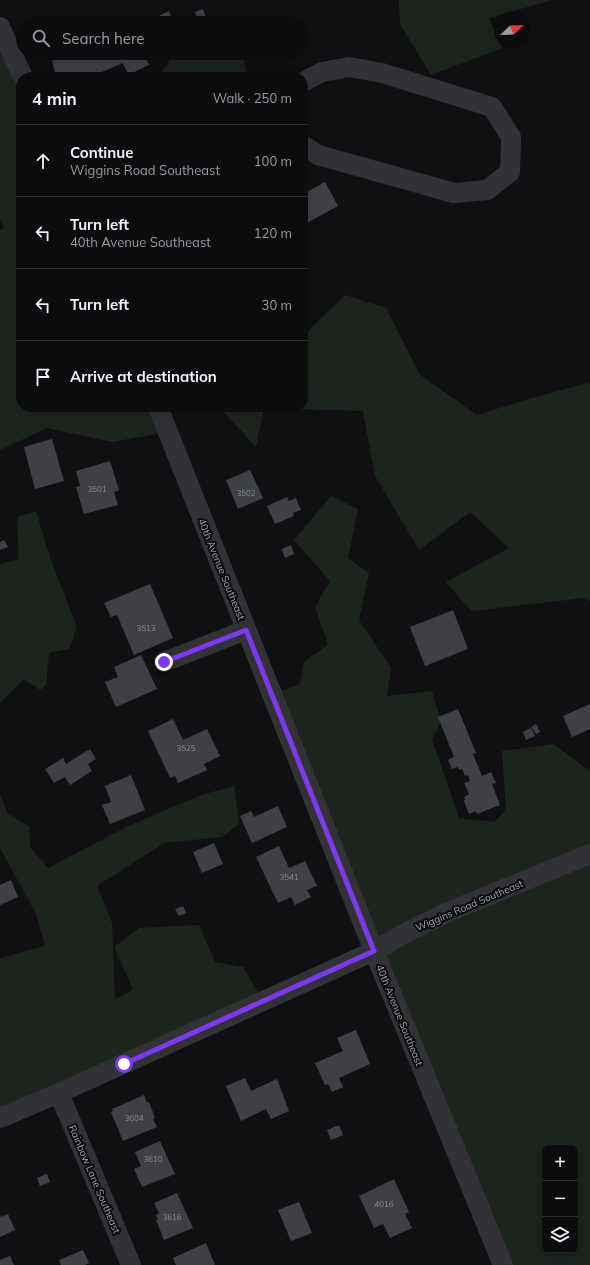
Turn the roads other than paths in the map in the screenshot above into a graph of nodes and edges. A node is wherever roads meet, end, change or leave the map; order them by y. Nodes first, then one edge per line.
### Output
1 (0, 27) edge
2 (20, 72) edge
3 (308, 79) edge
4 (308, 148) edge
5 (160, 412) edge
6 (246, 630) junction
7 (164, 662) dead end
8 (590, 854) edge
9 (374, 951) junction
10 (60, 1093) junction
11 (0, 1118) edge
12 (131, 1265) edge
13 (504, 1265) edge

1 - 2 street
3 - 4 street
5 - 6 street, 40th Avenue Southeast
6 - 7 street
6 - 9 street, 40th Avenue Southeast
8 - 9 street, Wiggins Road Southeast
9 - 10 street, Wiggins Road Southeast
9 - 13 street, 40th Avenue Southeast
10 - 11 street, Wiggins Road Southeast
10 - 12 street, Rainbow Lane Southeast

